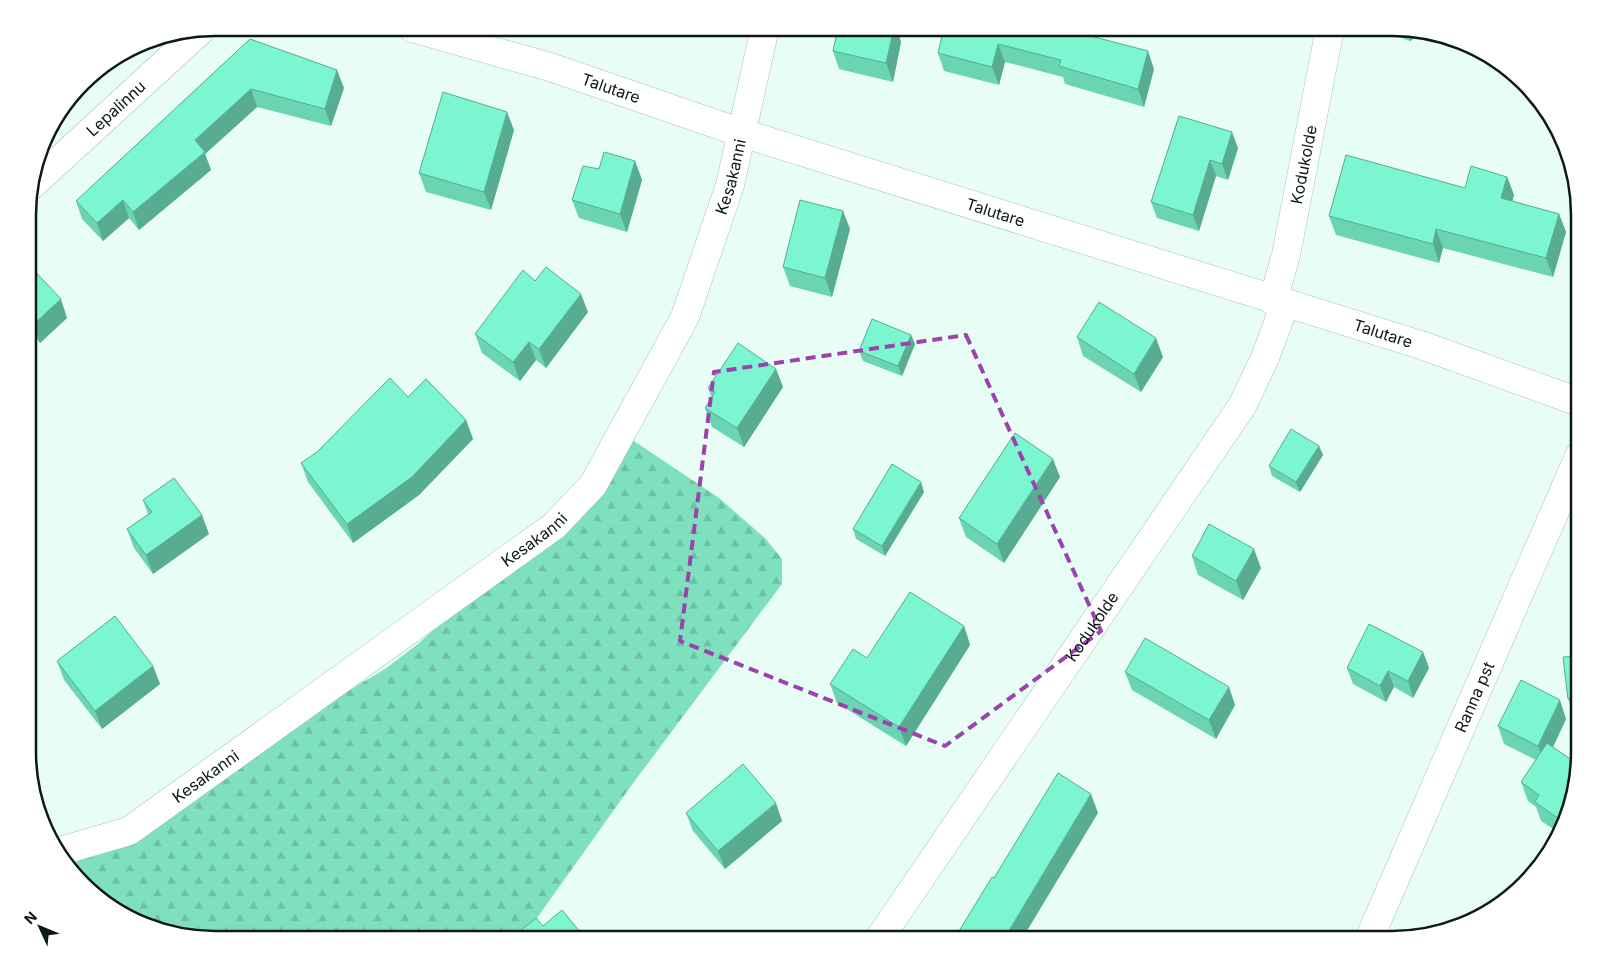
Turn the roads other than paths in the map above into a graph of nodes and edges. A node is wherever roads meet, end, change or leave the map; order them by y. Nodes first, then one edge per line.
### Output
1 (440, 36) edge
2 (762, 36) edge
3 (1328, 36) edge
4 (191, 38) edge
5 (742, 133) junction
6 (41, 176) edge
7 (1279, 303) junction
8 (1570, 399) edge
9 (1570, 476) edge
10 (65, 850) edge
11 (884, 931) edge
12 (1372, 931) edge

1 - 5 street, Talutare
2 - 5 street, Kesakanni
3 - 7 street, Kodukolde
4 - 6 street, Lepalinnu
5 - 7 street, Talutare
5 - 10 street, Kesakanni
7 - 8 street, Talutare
7 - 11 street, Kodukolde
9 - 12 street, Ranna pst

